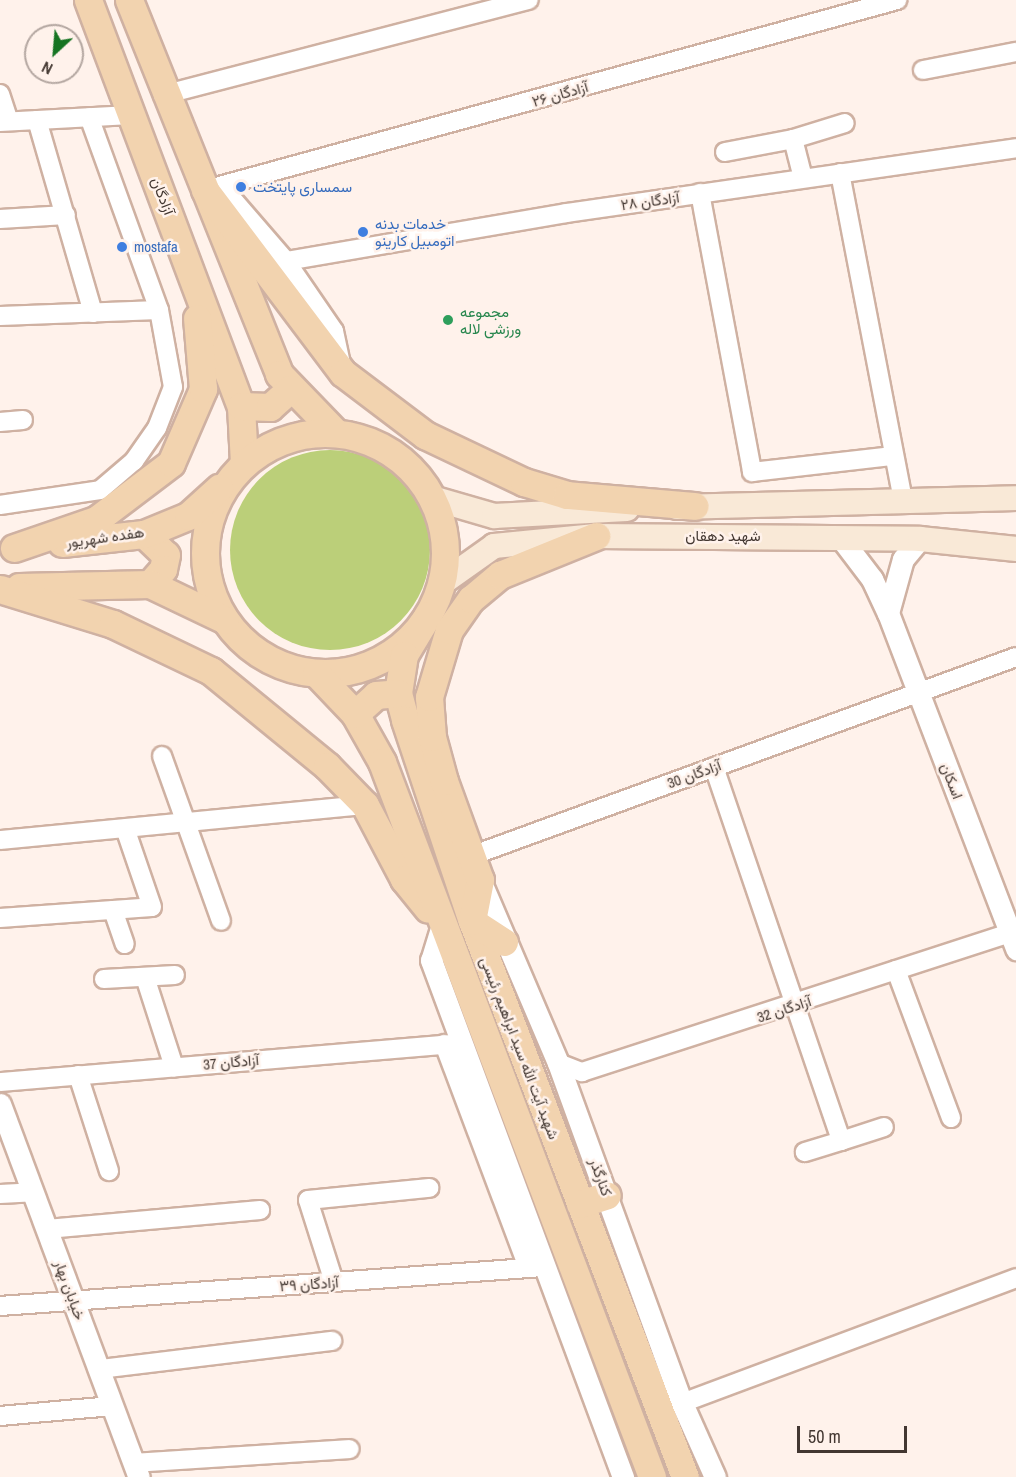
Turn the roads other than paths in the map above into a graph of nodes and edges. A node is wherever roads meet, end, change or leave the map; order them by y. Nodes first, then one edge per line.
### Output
1 (88, 0) edge
2 (129, 0) edge
3 (529, 0) edge
4 (897, 0) edge
5 (1016, 52) edge
6 (923, 70) dead end
7 (0, 94) edge
8 (163, 95) junction
9 (131, 115) junction
10 (89, 117) junction
11 (37, 120) junction
12 (4, 121) edge
13 (845, 123) dead end
14 (793, 139) junction
15 (1016, 148) edge
16 (726, 152) dead end
17 (840, 172) junction
18 (803, 178) junction
19 (213, 189) junction
20 (700, 193) junction
21 (66, 215) junction
22 (0, 219) edge
23 (178, 235) junction
24 (286, 261) junction
25 (159, 310) junction
26 (93, 313) junction
27 (0, 316) edge
28 (343, 373) junction
29 (290, 389) junction
30 (241, 406) junction
31 (23, 420) dead end
32 (0, 422) edge
33 (336, 433) junction
34 (893, 456) junction
35 (236, 471) junction
36 (432, 498) junction
37 (1016, 498) edge
38 (903, 499) junction
39 (0, 505) edge
40 (695, 506) junction
41 (494, 516) junction
42 (144, 534) junction
43 (596, 536) junction
44 (840, 537) junction
45 (920, 539) junction
46 (494, 546) junction
47 (7, 549) edge
48 (1016, 549) edge
49 (442, 583) junction
50 (150, 584) junction
51 (0, 588) edge
52 (888, 613) junction
53 (428, 615) junction
54 (225, 620) junction
55 (1016, 657) edge
56 (316, 673) junction
57 (917, 690) junction
58 (398, 693) junction
59 (355, 714) junction
60 (162, 756) dead end
61 (714, 767) junction
62 (365, 806) junction
63 (187, 822) junction
64 (125, 828) junction
65 (0, 840) edge
66 (475, 868) junction
67 (113, 910) junction
68 (0, 918) edge
69 (221, 921) dead end
70 (472, 921) junction
71 (442, 926) junction
72 (1014, 938) edge
73 (504, 942) junction
74 (125, 944) dead end
75 (896, 970) junction
76 (175, 975) dead end
77 (146, 977) junction
78 (104, 979) dead end
79 (793, 1006) junction
80 (453, 1043) junction
81 (558, 1063) junction
82 (174, 1067) junction
83 (78, 1075) junction
84 (0, 1082) edge
85 (0, 1104) edge
86 (951, 1118) dead end
87 (884, 1127) dead end
88 (841, 1141) junction
89 (805, 1152) dead end
90 (110, 1171) dead end
91 (429, 1188) dead end
92 (33, 1192) junction
93 (0, 1194) edge
94 (608, 1195) junction
95 (580, 1204) junction
96 (260, 1210) dead end
97 (48, 1229) junction
98 (536, 1267) junction
99 (1016, 1278) edge
100 (334, 1282) junction
101 (75, 1301) junction
102 (0, 1306) edge
103 (332, 1341) dead end
104 (100, 1369) junction
105 (682, 1403) junction
106 (113, 1406) junction
107 (0, 1416) edge
108 (350, 1449) dead end
109 (137, 1470) edge
110 (623, 1477) edge
111 (652, 1477) edge
112 (685, 1477) edge
113 (715, 1477) edge

1 - 9 main road, آزادگان
2 - 8 main road
3 - 8 street
4 - 19 street, ۲۶ آزادگان
5 - 6 street
7 - 12 street
8 - 19 main road
9 - 10 street
9 - 23 main road, آزادگان
10 - 11 street
10 - 25 street
11 - 12 street
11 - 21 street
13 - 14 street
14 - 16 street
14 - 18 street
15 - 17 street, ۲۸ آزادگان
17 - 18 street, ۲۸ آزادگان
17 - 34 street
18 - 20 street, ۲۸ آزادگان
19 - 24 street
19 - 28 main road
19 - 29 main road
20 - 24 street, ۲۸ آزادگان
20 - 34 street
21 - 22 street
21 - 26 street
23 - 30 main road, آزادگان
23 - 47 main road
24 - 28 street
25 - 26 street
25 - 39 street
26 - 27 street
28 - 40 main road
29 - 30 main road
29 - 33 main road
30 - 35 main road, آزادگان
31 - 32 street
33 - 35 main road, هفده شهریور
33 - 36 main road
34 - 38 street
35 - 42 main road, هفده شهریور
35 - 54 main road
36 - 41 main road, شهید دهقان
36 - 49 main road
37 - 38 main road, شهید دهقان
38 - 40 main road, شهید دهقان
40 - 41 main road, شهید دهقان
41 - 46 main road
42 - 47 main road, هفده شهریور
42 - 50 main road
43 - 44 main road, شهید دهقان
43 - 46 main road, شهید دهقان
43 - 66 main road
44 - 45 main road, شهید دهقان
44 - 52 street, اسکان
45 - 48 main road, شهید دهقان
45 - 52 street
46 - 49 main road, شهید دهقان
49 - 53 main road
50 - 51 main road
50 - 54 main road
51 - 62 main road
52 - 57 street, اسکان
53 - 56 main road
53 - 58 main road, شهید آیت الله سید ابراهیم رئیسی
54 - 56 main road
55 - 57 street, آزادگان 30
56 - 59 main road, شهید آیت الله سید ابراهیم رئیسی
57 - 61 street, آزادگان 30
57 - 72 street, اسکان
58 - 59 main road
58 - 70 main road, شهید آیت الله سید ابراهیم رئیسی
59 - 71 main road, شهید آیت الله سید ابراهیم رئیسی
60 - 63 street
61 - 66 street, آزادگان 30
61 - 79 street
62 - 63 street
62 - 71 main road
63 - 64 street
63 - 69 street
64 - 65 street
64 - 67 street
66 - 70 main road
66 - 73 street, کنارگذر
67 - 68 street
67 - 74 street
70 - 73 main road
70 - 95 main road, شهید آیت الله سید ابراهیم رئیسی
71 - 80 street
71 - 111 main road, شهید آیت الله سید ابراهیم رئیسی
72 - 75 street, آزادگان 32
73 - 81 street, کنارگذر
75 - 79 street, آزادگان 32
75 - 86 street
76 - 77 street
77 - 78 street
77 - 82 street
79 - 81 street, آزادگان 32
79 - 88 street
80 - 82 street, آزادگان 37
80 - 98 street
81 - 94 street, کنارگذر
82 - 83 street, آزادگان 37
83 - 84 street, آزادگان 37
83 - 90 street
85 - 92 street, خیابان بهار
87 - 88 street
88 - 89 street
91 - 100 street
92 - 93 street
92 - 97 street, خیابان بهار
94 - 95 main road
94 - 105 street, کنارگذر
95 - 112 main road, شهید آیت الله سید ابراهیم رئیسی
96 - 97 street
97 - 101 street, خیابان بهار
98 - 100 street, آزادگان ۳۹
98 - 110 street
99 - 105 street
100 - 101 street, آزادگان ۳۹
101 - 102 street, آزادگان ۳۹
101 - 104 street, خیابان بهار
103 - 104 street
104 - 106 street, خیابان بهار
105 - 113 street, کنارگذر
106 - 107 street
106 - 109 street, خیابان بهار
108 - 109 street

